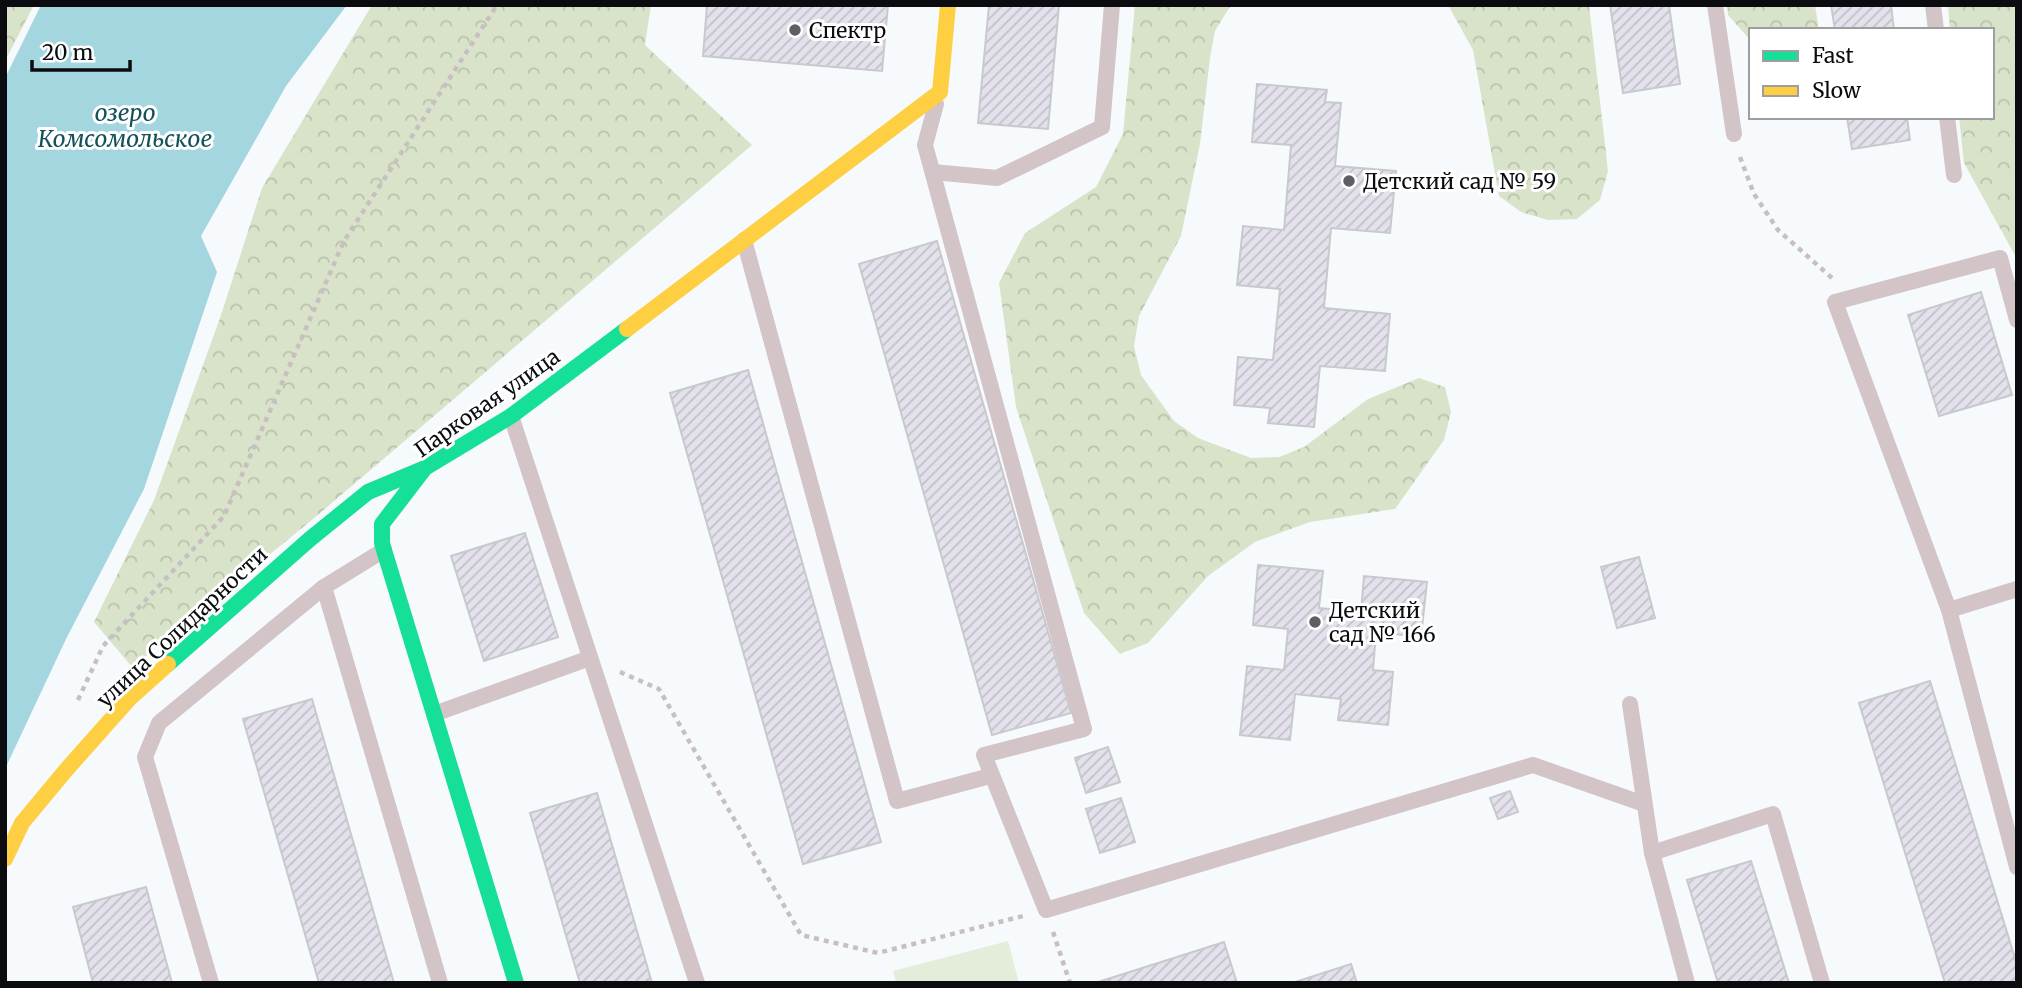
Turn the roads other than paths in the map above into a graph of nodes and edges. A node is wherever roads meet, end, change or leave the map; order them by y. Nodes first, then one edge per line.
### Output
1 (948, 5) edge
2 (1112, 5) edge
3 (1715, 5) edge
4 (1933, 5) edge
5 (1936, 28) edge
6 (940, 92) junction
7 (1947, 119) edge
8 (1734, 134) road end
9 (933, 172) junction
10 (1954, 175) dead end
11 (744, 240) junction
12 (2017, 320) edge
13 (511, 416) junction
14 (425, 468) junction
15 (384, 550) junction
16 (324, 587) junction
17 (2017, 589) edge
18 (1949, 610) junction
19 (590, 659) junction
20 (1630, 705) dead end
21 (434, 714) junction
22 (990, 776) junction
23 (1644, 804) junction
24 (1652, 853) junction
25 (5, 859) edge
26 (2017, 867) edge
27 (211, 983) edge
28 (440, 983) edge
29 (516, 983) edge
30 (697, 983) edge
31 (1688, 983) edge
32 (1822, 983) edge

1 - 6 street
2 - 9 lane
3 - 8 lane
4 - 5 lane
6 - 9 lane
6 - 11 street, Парковая улица
7 - 10 lane
9 - 22 lane
11 - 13 street, Парковая улица
11 - 22 lane
12 - 18 lane
13 - 14 street, Парковая улица
13 - 19 lane
14 - 15 street, Парковая улица
14 - 25 street, улица Солидарности
15 - 16 lane
15 - 21 street, Парковая улица
16 - 27 lane
16 - 28 lane
17 - 18 lane
18 - 26 lane
19 - 21 lane
19 - 30 lane
20 - 23 lane
21 - 29 street, Парковая улица
22 - 23 lane
23 - 24 lane
24 - 31 lane
24 - 32 lane

